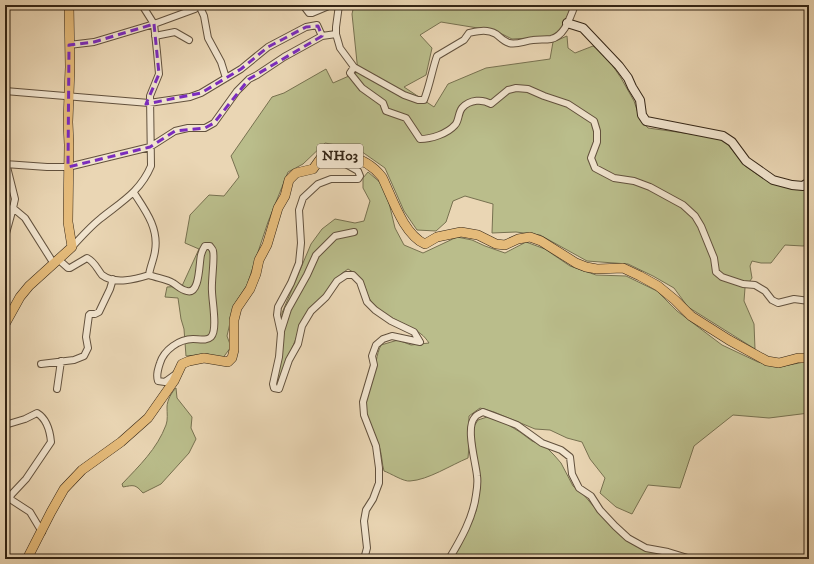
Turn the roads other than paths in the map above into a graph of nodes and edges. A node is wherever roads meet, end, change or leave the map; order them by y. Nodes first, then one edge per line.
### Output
1 (69, 5) edge
2 (142, 5) edge
3 (198, 5) edge
4 (303, 5) edge
5 (330, 5) edge
6 (339, 5) edge
7 (574, 5) edge
8 (567, 23) junction
9 (154, 24) junction
10 (336, 34) junction
11 (156, 36) junction
12 (322, 36) junction
13 (190, 40) dead end
14 (69, 46) junction
15 (354, 67) junction
16 (242, 69) junction
17 (226, 78) junction
18 (249, 79) junction
19 (5, 91) edge
20 (68, 97) junction
21 (149, 103) junction
22 (150, 147) junction
23 (332, 156) junction
24 (5, 162) edge
25 (68, 167) junction
26 (809, 182) edge
27 (134, 192) junction
28 (13, 208) junction
29 (5, 209) edge
30 (354, 232) dead end
31 (5, 237) edge
32 (72, 247) junction
33 (56, 262) junction
34 (149, 275) junction
35 (113, 279) junction
36 (809, 301) edge
37 (5, 324) edge
38 (281, 333) junction
39 (809, 358) edge
40 (61, 361) junction
41 (41, 364) dead end
42 (177, 373) junction
43 (56, 389) dead end
44 (5, 425) edge
45 (42, 532) junction
46 (27, 559) edge
47 (364, 559) edge
48 (449, 559) edge
49 (691, 559) edge

1 - 14 main road
2 - 9 street
3 - 9 street
3 - 17 street
4 - 5 street
6 - 10 street
7 - 8 street
8 - 15 street
8 - 26 street
9 - 11 street
9 - 14 street
10 - 12 street
10 - 15 street
11 - 13 street
11 - 21 street
12 - 16 street
12 - 18 street
14 - 20 main road
15 - 36 street
16 - 17 street
16 - 18 street
17 - 21 street
18 - 22 street
19 - 20 street
20 - 21 street
20 - 25 main road
21 - 22 street
22 - 25 street
22 - 27 street
23 - 38 street
23 - 39 main road, NH03
23 - 42 main road, NH03
24 - 25 street
24 - 28 street
25 - 32 main road
27 - 32 street
27 - 34 street
28 - 29 street
28 - 31 street
28 - 33 street
30 - 38 street
32 - 33 main road
33 - 35 street
33 - 37 main road
34 - 35 street
34 - 42 street
35 - 40 street
38 - 47 street
40 - 41 street
40 - 43 street
42 - 45 main road, NH03
44 - 45 street
45 - 46 main road, NH03
48 - 49 street

